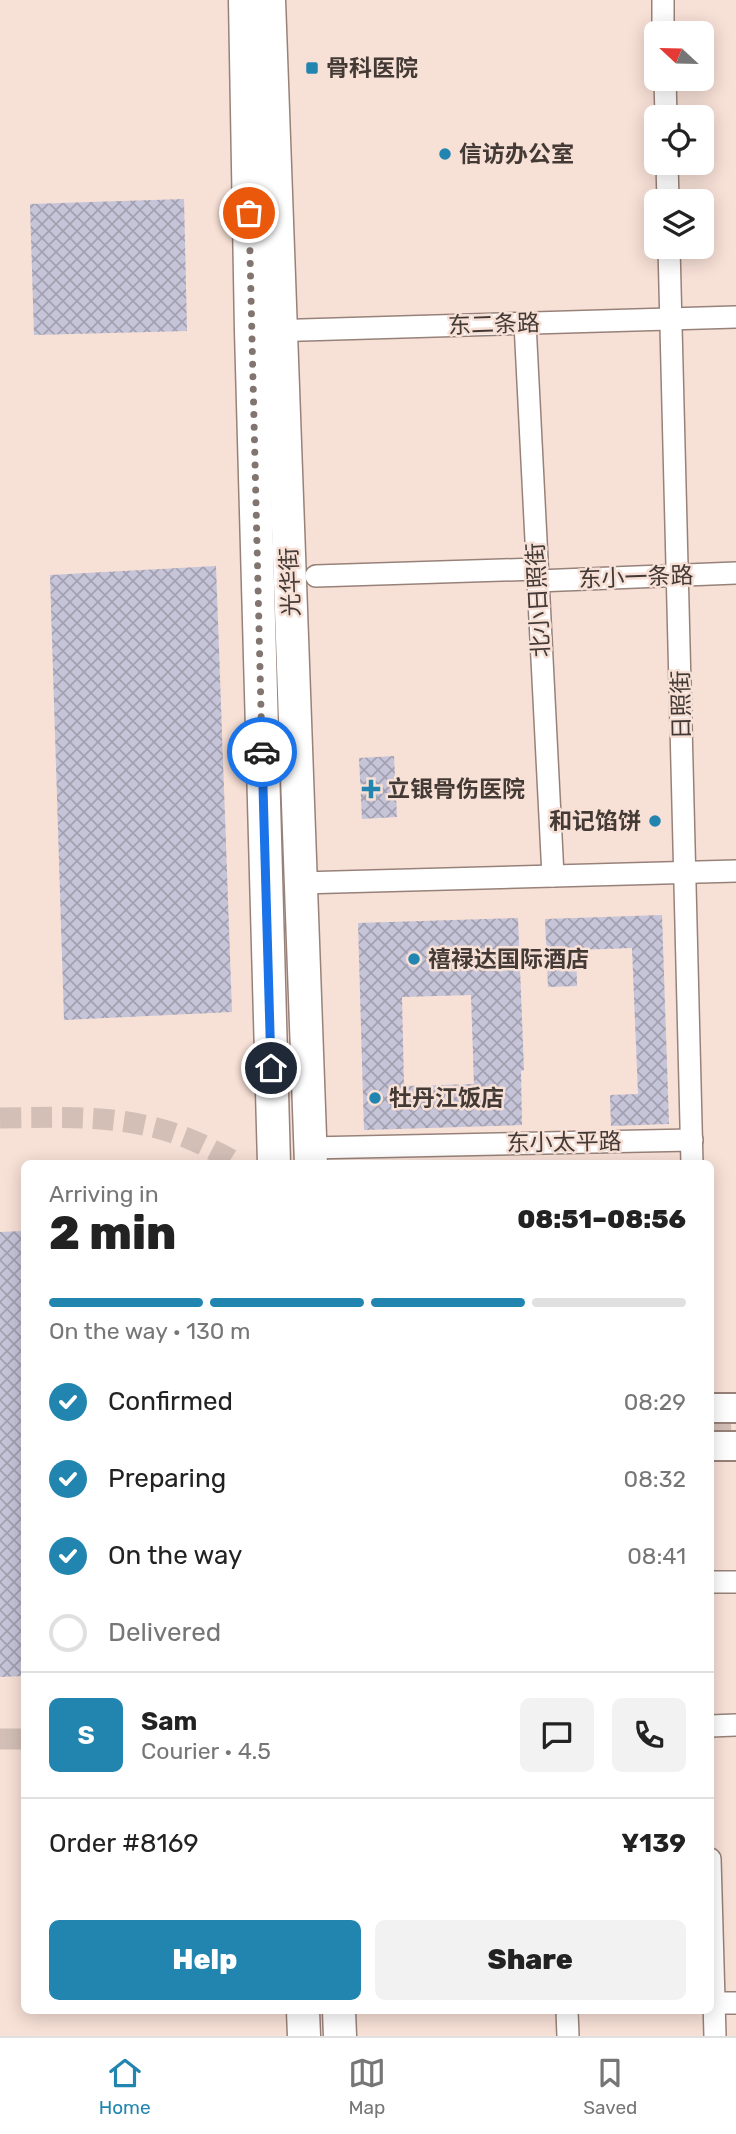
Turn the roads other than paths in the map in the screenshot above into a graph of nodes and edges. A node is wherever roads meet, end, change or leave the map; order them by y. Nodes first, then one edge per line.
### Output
1 (245, 0) edge
2 (269, 0) edge
3 (663, 0) edge
4 (663, 21) edge
5 (669, 259) edge
6 (736, 317) edge
7 (671, 319) junction
8 (525, 323) junction
9 (267, 331) junction
10 (736, 573) edge
11 (537, 575) junction
12 (677, 575) junction
13 (316, 576) dead end
14 (736, 871) edge
15 (684, 872) junction
16 (553, 876) junction
17 (300, 883) junction
18 (692, 1139) junction
19 (311, 1156) edge
20 (274, 1160) edge
21 (692, 1160) edge
22 (714, 1408) edge
23 (736, 1408) edge
24 (736, 1446) edge
25 (714, 1447) edge
26 (736, 1581) edge
27 (714, 1582) edge
28 (736, 1725) edge
29 (714, 1726) edge
30 (714, 2003) edge
31 (736, 2003) edge
32 (303, 2014) edge
33 (339, 2014) edge
34 (568, 2014) edge
35 (713, 2014) edge
36 (304, 2036) edge
37 (340, 2036) edge
38 (568, 2036) edge
39 (715, 2036) edge

1 - 9 highway, 光华街
2 - 9 highway, 光华街
3 - 4 street
5 - 7 street, 日照街
6 - 7 street, 东二条路
7 - 8 street, 东二条路
7 - 12 street, 日照街
8 - 9 street, 东二条路
8 - 11 street, 北小日照街
9 - 17 highway, 光华街
9 - 20 highway, 光华街
10 - 12 street, 东小一条路
11 - 12 street, 东小一条路
11 - 13 street, 东小一条路
11 - 16 street, 北小日照街
12 - 15 street, 日照街
14 - 15 street
15 - 16 street
15 - 18 street, 日照街
16 - 17 street
17 - 19 highway, 光华街
18 - 19 street, 东小太平路
18 - 21 street, 日照街
22 - 23 main road
24 - 25 main road
26 - 27 street
28 - 29 street
30 - 31 street
32 - 36 highway
33 - 37 highway
34 - 38 street
35 - 39 street

